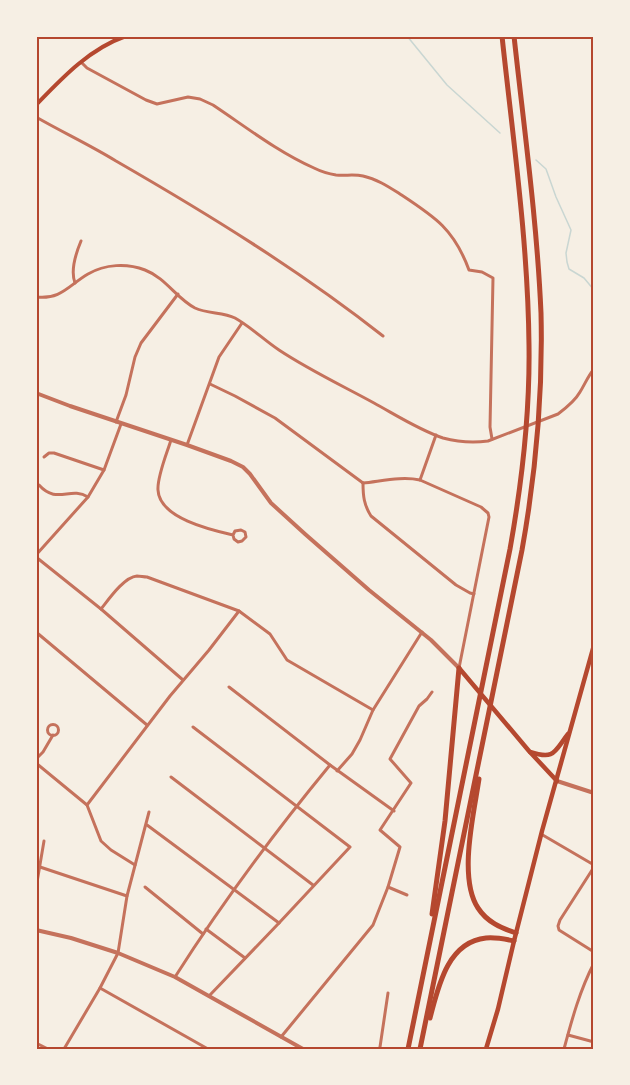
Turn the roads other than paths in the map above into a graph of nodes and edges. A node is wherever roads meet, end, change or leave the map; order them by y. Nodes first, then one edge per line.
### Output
1 (126, 36) edge
2 (502, 36) edge
3 (514, 36) edge
4 (81, 62) junction
5 (36, 105) edge
6 (36, 117) edge
7 (81, 241) dead end
8 (75, 283) junction
9 (178, 294) junction
10 (36, 297) edge
11 (242, 323) junction
12 (383, 336) dead end
13 (594, 370) edge
14 (210, 384) junction
15 (36, 393) edge
16 (118, 423) junction
17 (436, 435) junction
18 (492, 439) junction
19 (171, 440) junction
20 (186, 445) junction
21 (44, 457) dead end
22 (104, 470) junction
23 (420, 480) junction
24 (363, 483) junction
25 (39, 484) dead end
26 (87, 497) junction
27 (233, 535) junction
28 (36, 556) edge
29 (474, 594) junction
30 (101, 609) junction
31 (239, 610) junction
32 (36, 632) edge
33 (422, 632) junction
34 (594, 645) edge
35 (459, 668) junction
36 (183, 680) junction
37 (229, 687) dead end
38 (432, 693) dead end
39 (373, 710) junction
40 (147, 725) junction
41 (194, 727) dead end
42 (570, 732) junction
43 (53, 735) dead end
44 (484, 735) junction
45 (529, 752) junction
46 (36, 761) edge
47 (330, 765) junction
48 (337, 771) junction
49 (171, 777) dead end
50 (556, 781) junction
51 (594, 793) edge
52 (87, 805) junction
53 (297, 806) junction
54 (394, 811) junction
55 (149, 812) dead end
56 (147, 825) junction
57 (541, 834) junction
58 (44, 842) dead end
59 (265, 847) junction
60 (135, 866) junction
61 (594, 866) edge
62 (40, 867) junction
63 (37, 878) edge
64 (313, 885) junction
65 (145, 887) dead end
66 (388, 887) junction
67 (36, 888) edge
68 (233, 889) junction
69 (407, 895) dead end
70 (127, 896) junction
71 (279, 923) junction
72 (206, 929) junction
73 (36, 930) edge
74 (516, 933) junction
75 (202, 934) junction
76 (514, 941) junction
77 (594, 952) edge
78 (118, 953) junction
79 (245, 958) junction
80 (594, 963) edge
81 (175, 977) junction
82 (421, 981) junction
83 (100, 988) junction
84 (388, 993) dead end
85 (208, 996) junction
86 (568, 1035) junction
87 (281, 1037) junction
88 (594, 1042) edge
89 (36, 1043) edge
90 (48, 1049) edge
91 (64, 1049) edge
92 (208, 1049) edge
93 (303, 1049) edge
94 (379, 1049) edge
95 (408, 1049) edge
96 (421, 1049) edge
97 (486, 1049) edge
98 (564, 1049) edge

1 - 4 main road
2 - 82 highway
3 - 44 highway
4 - 5 main road
4 - 18 street
6 - 12 street
7 - 8 street
8 - 9 street
8 - 10 street
9 - 11 street
9 - 16 street
11 - 14 street
11 - 17 street
13 - 18 street
14 - 20 street
14 - 24 street
15 - 16 street
16 - 19 street
16 - 22 street
17 - 18 street
17 - 23 street
19 - 20 street
19 - 27 street
20 - 33 street
21 - 22 street
22 - 26 street
23 - 24 street
23 - 29 street
24 - 29 street
25 - 26 street
26 - 28 street
27 - 27 street
28 - 30 street
29 - 35 street
30 - 31 street
30 - 36 street
31 - 36 street
31 - 39 street
32 - 40 street
33 - 35 street
33 - 39 street
34 - 42 main road
35 - 45 main road
35 - 82 highway
36 - 40 street
37 - 47 street
38 - 54 street
39 - 48 street
40 - 52 street
41 - 53 street
42 - 45 main road
42 - 50 main road
43 - 46 street
44 - 74 highway
44 - 96 highway
45 - 50 main road
46 - 52 street
47 - 48 street
47 - 53 street
48 - 54 street
49 - 59 street
50 - 51 street
50 - 57 main road
52 - 60 street
53 - 59 street
53 - 64 street
54 - 66 street
55 - 56 street
56 - 60 street
56 - 68 street
57 - 61 street
57 - 74 main road
58 - 62 street
59 - 64 street
59 - 68 street
60 - 70 street
61 - 77 street
62 - 63 street
62 - 70 street
63 - 67 street
64 - 71 street
65 - 75 street
66 - 69 street
66 - 87 street
68 - 71 street
68 - 72 street
70 - 78 street
71 - 79 street
72 - 75 street
72 - 79 street
73 - 78 street
74 - 76 main road
75 - 81 street
76 - 96 highway
76 - 97 main road
78 - 81 street
78 - 83 street
79 - 85 street
80 - 86 street
81 - 85 street
82 - 95 highway
83 - 91 street
83 - 92 street
84 - 94 street
85 - 87 street
86 - 88 street
86 - 98 street
87 - 93 street
89 - 90 street

